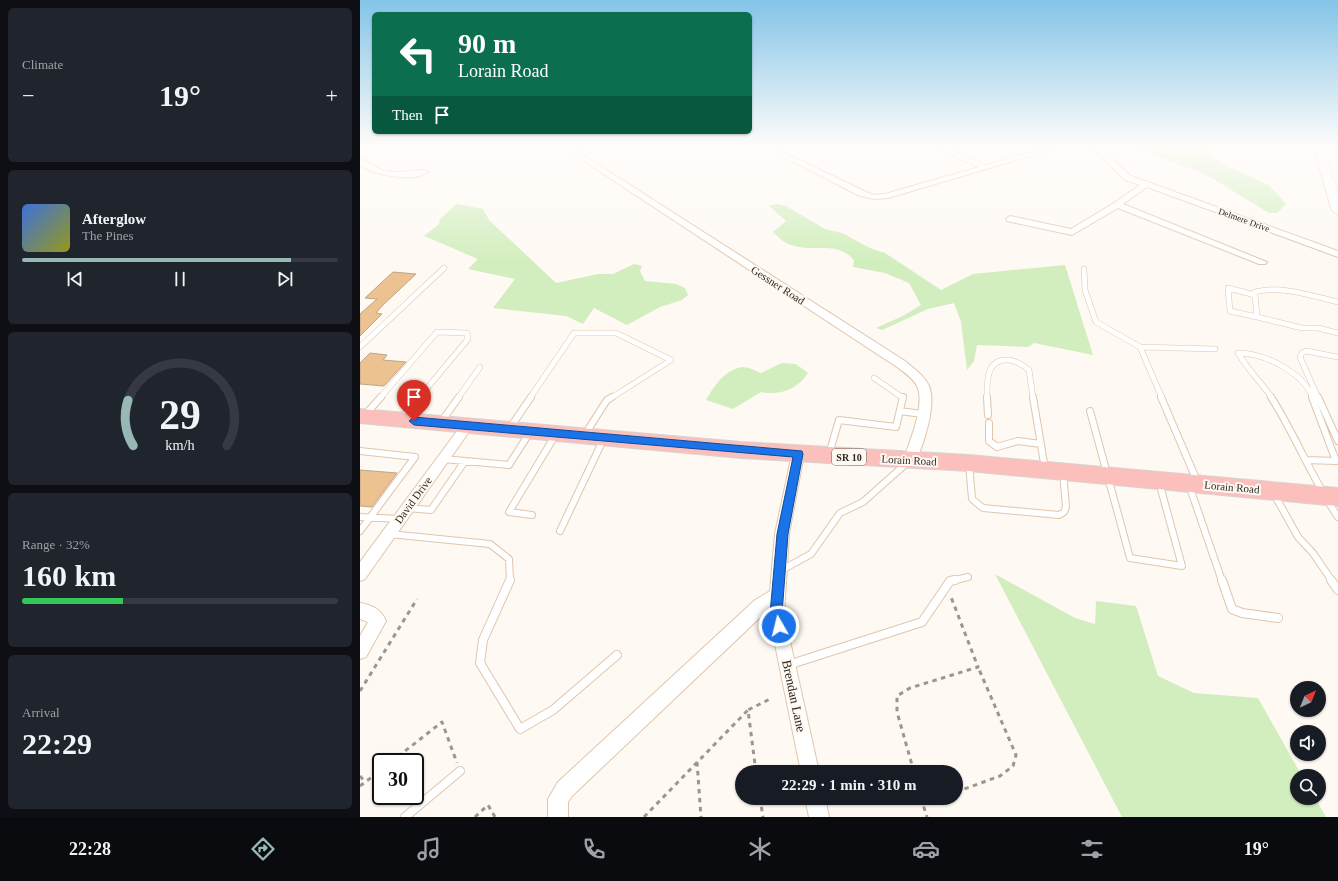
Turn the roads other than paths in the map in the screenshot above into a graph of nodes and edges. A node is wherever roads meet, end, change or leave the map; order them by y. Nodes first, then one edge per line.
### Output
1 (623, 184) edge
2 (843, 184) edge
3 (926, 184) edge
4 (1330, 184) edge
5 (1145, 185) joint
6 (1117, 205) junction
7 (1338, 211) edge
8 (1010, 219) dead end
9 (1338, 254) edge
10 (1262, 262) dead end
11 (444, 268) dead end
12 (1084, 269) dead end
13 (1254, 295) junction
14 (1338, 302) edge
15 (1257, 318) junction
16 (1338, 333) edge
17 (360, 347) edge
18 (1140, 347) junction
19 (1215, 349) dead end
20 (1338, 357) edge
21 (480, 367) dead end
22 (874, 378) dead end
23 (900, 411) junction
24 (1090, 411) dead end
25 (922, 414) junction
26 (988, 415) dead end
27 (362, 417) edge
28 (400, 420) junction
29 (989, 423) dead end
30 (440, 424) junction
31 (467, 426) junction
32 (509, 430) junction
33 (530, 432) junction
34 (556, 434) junction
35 (584, 437) junction
36 (604, 438) junction
37 (1338, 441) edge
38 (1041, 444) junction
39 (360, 451) edge
40 (798, 454) junction
41 (829, 456) junction
42 (443, 459) junction
43 (1306, 460) junction
44 (465, 461) junction
45 (909, 461) junction
46 (969, 463) junction
47 (1054, 470) junction
48 (1106, 476) junction
49 (1159, 481) junction
50 (1193, 484) junction
51 (1272, 491) junction
52 (1331, 497) edge
53 (404, 513) junction
54 (532, 515) dead end
55 (360, 517) edge
56 (1338, 517) edge
57 (370, 518) junction
58 (360, 531) edge
59 (560, 531) dead end
60 (389, 534) junction
61 (779, 571) junction
62 (360, 574) edge
63 (968, 577) dead end
64 (1338, 590) edge
65 (777, 595) junction
66 (360, 611) edge
67 (1278, 618) dead end
68 (360, 651) edge
69 (617, 655) dead end
70 (788, 665) junction
71 (809, 765) edge
72 (460, 770) road end
73 (816, 805) edge
74 (405, 817) edge
75 (558, 817) edge
76 (819, 817) edge

1 - 25 street, Gessner Road
2 - 3 street
4 - 7 main road
5 - 6 street
5 - 9 street, Delmere Drive
6 - 8 street
6 - 10 street
11 - 17 lane
12 - 18 lane
13 - 14 lane
13 - 15 lane
13 - 15 lane
15 - 16 lane
18 - 19 lane
18 - 50 lane
20 - 37 lane
21 - 30 lane
22 - 23 lane
23 - 25 lane
23 - 41 lane
24 - 48 lane
25 - 45 street, Gessner Road
26 - 38 lane
27 - 28 main road, Lorain Road / SR 10
27 - 28 lane
28 - 30 main road, Lorain Road / SR 10
29 - 38 lane
30 - 31 main road, Lorain Road / SR 10
31 - 32 main road, Lorain Road / SR 10
31 - 42 street, David Drive
32 - 33 main road, Lorain Road / SR 10
32 - 35 lane
33 - 34 main road, Lorain Road / SR 10
33 - 44 lane
34 - 35 main road, Lorain Road / SR 10
34 - 54 lane
35 - 36 main road, Lorain Road / SR 10
36 - 40 main road, Lorain Road / SR 10
36 - 59 lane
38 - 47 lane
39 - 57 lane
40 - 41 main road, Lorain Road / SR 10
40 - 61 street, Brendan Lane
41 - 45 main road, Lorain Road / SR 10
42 - 44 lane
42 - 53 street, David Drive
43 - 43 lane
43 - 52 lane
44 - 53 lane
45 - 46 main road, Lorain Road / SR 10
45 - 61 lane
46 - 47 main road, Lorain Road / SR 10
46 - 47 lane
47 - 48 main road, Lorain Road / SR 10
48 - 49 main road, Lorain Road / SR 10
48 - 49 lane
49 - 50 main road, Lorain Road / SR 10
50 - 51 main road, Lorain Road / SR 10
50 - 67 lane
51 - 52 main road, Lorain Road / SR 10
51 - 64 lane
52 - 56 lane
53 - 57 lane
53 - 60 street, David Drive
55 - 57 lane
57 - 58 lane
60 - 62 street, David Drive
60 - 69 lane
61 - 65 street, Brendan Lane
63 - 70 lane
65 - 70 street, Brendan Lane
65 - 75 street
66 - 68 street
70 - 71 street, Brendan Lane
72 - 74 lane
73 - 76 street

